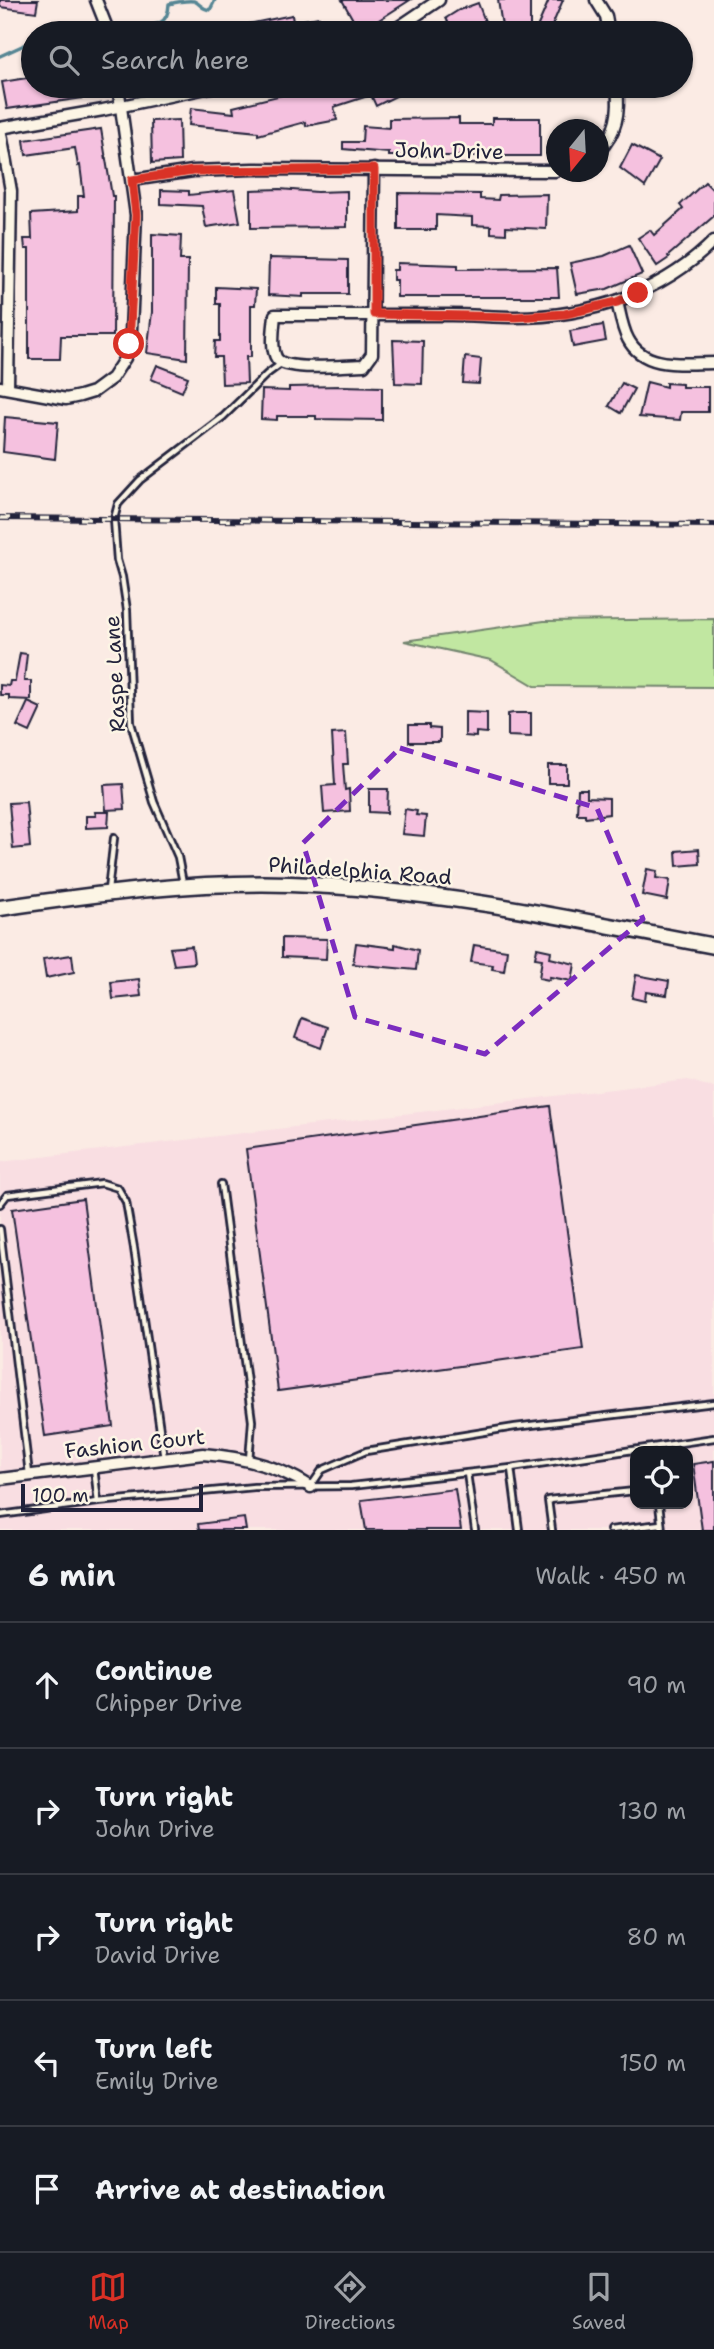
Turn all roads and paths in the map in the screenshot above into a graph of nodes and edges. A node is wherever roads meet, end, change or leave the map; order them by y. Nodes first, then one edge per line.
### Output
1 (96, 0) edge
2 (439, 0) edge
3 (596, 0) edge
4 (104, 21) edge
5 (408, 21) edge
6 (607, 21) edge
7 (120, 98) edge
8 (159, 98) edge
9 (618, 98) edge
10 (121, 106) junction
11 (0, 128) edge
12 (609, 136) edge
13 (374, 169) junction
14 (546, 171) edge
15 (132, 180) junction
16 (714, 241) edge
17 (617, 302) junction
18 (374, 314) junction
19 (282, 362) junction
20 (714, 363) edge
21 (4, 388) edge
22 (114, 838) dead end
23 (184, 887) junction
24 (108, 894) junction
25 (0, 908) edge
26 (714, 946) edge
27 (221, 1184) dead end
28 (0, 1204) edge
29 (0, 1229) edge
30 (714, 1403) edge
31 (714, 1438) edge
32 (670, 1446) edge
33 (630, 1452) edge
34 (164, 1459) junction
35 (249, 1462) junction
36 (93, 1467) junction
37 (511, 1468) junction
38 (467, 1473) junction
39 (29, 1475) junction
40 (0, 1479) edge
41 (311, 1487) junction
42 (630, 1492) edge
43 (98, 1502) junction
44 (660, 1509) edge
45 (0, 1515) edge
46 (662, 1527) edge
47 (475, 1530) edge
48 (519, 1530) edge
49 (552, 1530) edge
50 (610, 1530) edge

1 - 4 street
2 - 5 street
3 - 6 street
7 - 10 street
8 - 10 street
9 - 12 street
10 - 11 street
10 - 15 street
11 - 21 street
13 - 14 street, John Drive
13 - 15 street, John Drive
13 - 18 street
15 - 21 street
16 - 17 street
17 - 18 street
17 - 20 street
18 - 19 street
18 - 19 street
19 - 23 lane, Raspe Lane
22 - 24 lane
23 - 24 main road, Philadelphia Road
23 - 26 main road, Philadelphia Road
24 - 25 main road, Philadelphia Road
27 - 35 lane
28 - 34 lane
29 - 39 lane
30 - 41 lane
31 - 32 lane
33 - 37 lane
34 - 35 street, Fashion Court
34 - 36 street, Fashion Court
35 - 41 street, Fashion Court
36 - 39 street, Fashion Court
36 - 43 lane
37 - 38 lane
37 - 48 lane
38 - 41 lane
38 - 47 lane
39 - 40 street, Fashion Court
41 - 43 lane
42 - 49 lane
43 - 45 lane
44 - 46 lane
46 - 50 lane

